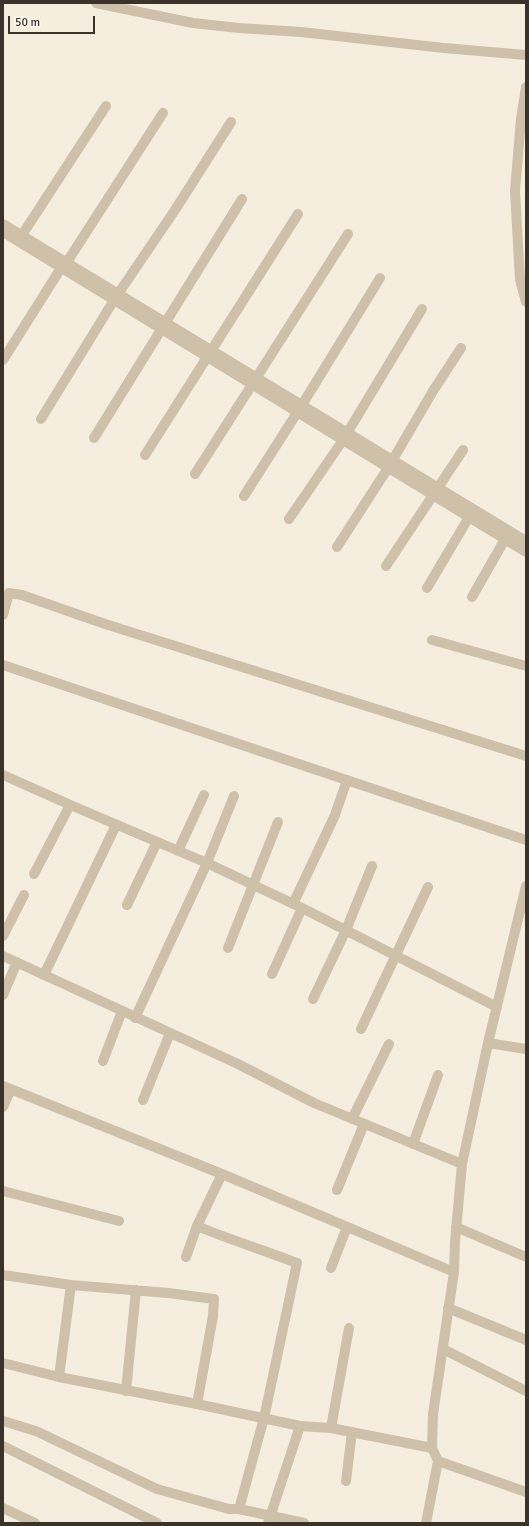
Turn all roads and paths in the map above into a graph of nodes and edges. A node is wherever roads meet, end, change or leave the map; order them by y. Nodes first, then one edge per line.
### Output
1 (96, 3) edge
2 (526, 55) edge
3 (526, 87) edge
4 (106, 106) dead end
5 (163, 113) dead end
6 (231, 122) dead end
7 (242, 199) dead end
8 (298, 214) dead end
9 (3, 224) edge
10 (3, 232) edge
11 (348, 234) dead end
12 (22, 235) junction
13 (64, 265) junction
14 (380, 278) dead end
15 (116, 297) junction
16 (526, 302) edge
17 (422, 310) dead end
18 (164, 326) junction
19 (461, 348) dead end
20 (209, 354) junction
21 (3, 360) edge
22 (254, 381) junction
23 (300, 409) junction
24 (41, 419) dead end
25 (345, 436) junction
26 (94, 438) dead end
27 (463, 450) dead end
28 (145, 455) dead end
29 (390, 464) junction
30 (195, 474) dead end
31 (435, 491) junction
32 (244, 496) dead end
33 (472, 513) junction
34 (289, 519) dead end
35 (507, 535) junction
36 (526, 541) edge
37 (337, 547) dead end
38 (526, 552) edge
39 (386, 566) dead end
40 (427, 588) dead end
41 (472, 597) dead end
42 (3, 615) edge
43 (432, 640) dead end
44 (3, 665) edge
45 (526, 666) edge
46 (526, 756) edge
47 (3, 775) edge
48 (347, 780) junction
49 (204, 795) dead end
50 (234, 796) dead end
51 (70, 805) junction
52 (278, 822) dead end
53 (116, 825) junction
54 (526, 840) edge
55 (157, 842) junction
56 (178, 851) junction
57 (207, 863) junction
58 (372, 866) dead end
59 (34, 874) dead end
60 (253, 884) junction
61 (526, 886) edge
62 (428, 887) dead end
63 (24, 895) dead end
64 (127, 905) dead end
65 (298, 906) junction
66 (346, 930) junction
67 (3, 936) edge
68 (228, 948) dead end
69 (395, 955) junction
70 (3, 956) edge
71 (17, 962) junction
72 (272, 974) dead end
73 (44, 975) junction
74 (3, 995) edge
75 (313, 999) dead end
76 (497, 1007) junction
77 (122, 1011) junction
78 (135, 1018) junction
79 (361, 1029) dead end
80 (170, 1033) junction
81 (488, 1043) junction
82 (389, 1044) dead end
83 (526, 1049) edge
84 (103, 1061) dead end
85 (438, 1076) dead end
86 (7, 1087) edge
87 (143, 1100) dead end
88 (3, 1107) edge
89 (352, 1119) junction
90 (364, 1124) junction
91 (413, 1144) junction
92 (462, 1164) junction
93 (222, 1174) junction
94 (3, 1190) edge
95 (337, 1190) dead end
96 (119, 1221) dead end
97 (197, 1226) junction
98 (347, 1227) junction
99 (456, 1227) junction
100 (526, 1256) edge
101 (186, 1257) dead end
102 (331, 1268) dead end
103 (454, 1272) junction
104 (3, 1275) edge
105 (71, 1285) junction
106 (136, 1290) junction
107 (448, 1308) junction
108 (349, 1328) dead end
109 (526, 1340) edge
110 (443, 1349) junction
111 (3, 1363) edge
112 (59, 1377) junction
113 (126, 1391) junction
114 (526, 1391) edge
115 (197, 1404) junction
116 (264, 1418) junction
117 (3, 1421) edge
118 (300, 1426) junction
119 (331, 1428) junction
120 (352, 1432) junction
121 (3, 1446) edge
122 (432, 1448) junction
123 (438, 1461) junction
124 (346, 1481) dead end
125 (526, 1492) edge
126 (3, 1508) edge
127 (239, 1509) junction
128 (269, 1519) edge
129 (35, 1523) edge
130 (157, 1523) edge
131 (304, 1523) edge
132 (426, 1523) edge

1 - 2 street
3 - 16 street
4 - 12 street
5 - 13 street
6 - 15 street
7 - 18 street
8 - 20 street
9 - 12 street
10 - 13 street
11 - 22 street
12 - 13 street
13 - 15 street
13 - 21 street
14 - 23 street
15 - 18 street
15 - 24 street
17 - 25 street
18 - 20 street
18 - 26 street
19 - 29 street
20 - 22 street
20 - 28 street
22 - 23 street
22 - 30 street
23 - 25 street
23 - 32 street
25 - 29 street
25 - 34 street
27 - 31 street
29 - 31 street
29 - 37 street
31 - 33 street
31 - 39 street
33 - 35 street
33 - 40 street
35 - 36 street
35 - 38 street
35 - 41 street
42 - 46 street
43 - 45 street
44 - 48 street
47 - 51 street
48 - 54 street
48 - 65 street
49 - 56 street
50 - 57 street
51 - 53 street
51 - 59 street
52 - 60 street
53 - 55 street
53 - 73 street
55 - 56 street
55 - 64 street
56 - 57 street
57 - 60 street
57 - 78 street
58 - 66 street
60 - 65 street
60 - 68 street
61 - 76 street
62 - 69 street
63 - 67 street
65 - 66 street
65 - 72 street
66 - 69 street
66 - 75 street
69 - 76 street
69 - 79 street
70 - 71 street
71 - 73 street
71 - 74 street
73 - 77 street
76 - 81 street
77 - 78 street
77 - 84 street
78 - 80 street
80 - 87 street
80 - 89 street
81 - 83 street
81 - 92 street
82 - 89 street
85 - 91 street
86 - 88 street
86 - 93 street
89 - 90 street
90 - 91 street
90 - 95 street
91 - 92 street
92 - 99 street
93 - 97 street
93 - 98 street
94 - 96 street
97 - 101 street
97 - 116 street
98 - 102 street
98 - 103 street
99 - 100 street
99 - 103 street
103 - 107 street
104 - 105 street
105 - 106 street
105 - 112 street
106 - 113 street
106 - 115 street
107 - 109 street
107 - 110 street
108 - 119 street
110 - 114 street
110 - 122 street
111 - 112 street
112 - 113 street
113 - 115 street
115 - 116 street
116 - 118 street
116 - 127 street
117 - 127 street
118 - 119 street
118 - 128 street
119 - 120 street
120 - 122 street
120 - 124 street
121 - 130 street
122 - 123 street
123 - 125 street
123 - 132 street
126 - 129 street
127 - 128 street
128 - 131 street

